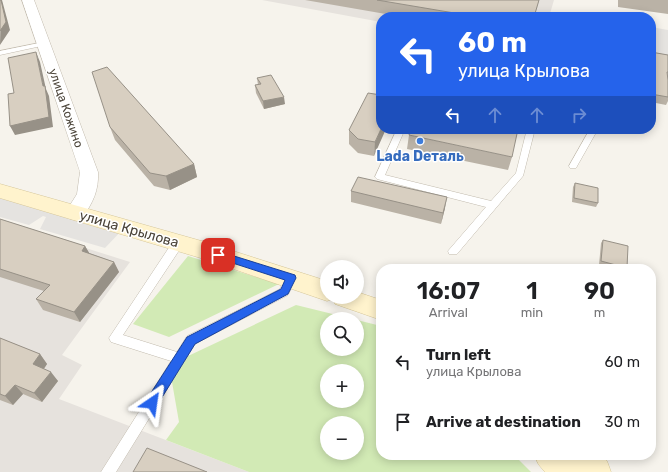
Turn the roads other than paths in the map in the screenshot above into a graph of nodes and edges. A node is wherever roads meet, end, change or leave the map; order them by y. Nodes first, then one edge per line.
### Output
1 (28, 0) edge
2 (44, 44) junction
3 (0, 53) edge
4 (399, 134) edge
5 (530, 134) edge
6 (591, 134) edge
7 (572, 166) dead end
8 (0, 191) edge
9 (493, 205) junction
10 (75, 214) junction
11 (178, 243) junction
12 (453, 251) dead end
13 (291, 278) junction
14 (320, 288) edge
15 (364, 304) edge
16 (376, 308) edge
17 (180, 358) junction
18 (554, 460) edge
19 (583, 460) edge
20 (108, 472) edge
21 (567, 472) edge
22 (596, 472) edge

1 - 2 street, улица Кожино
2 - 3 lane
2 - 10 street, улица Кожино
4 - 9 lane
5 - 9 lane
6 - 7 lane
8 - 10 main road, улица Крылова
9 - 12 lane
10 - 11 main road, улица Крылова
11 - 13 main road, улица Крылова
11 - 17 lane
13 - 14 main road, улица Крылова
13 - 17 lane
15 - 16 main road
17 - 20 lane
18 - 21 main road
19 - 22 main road

